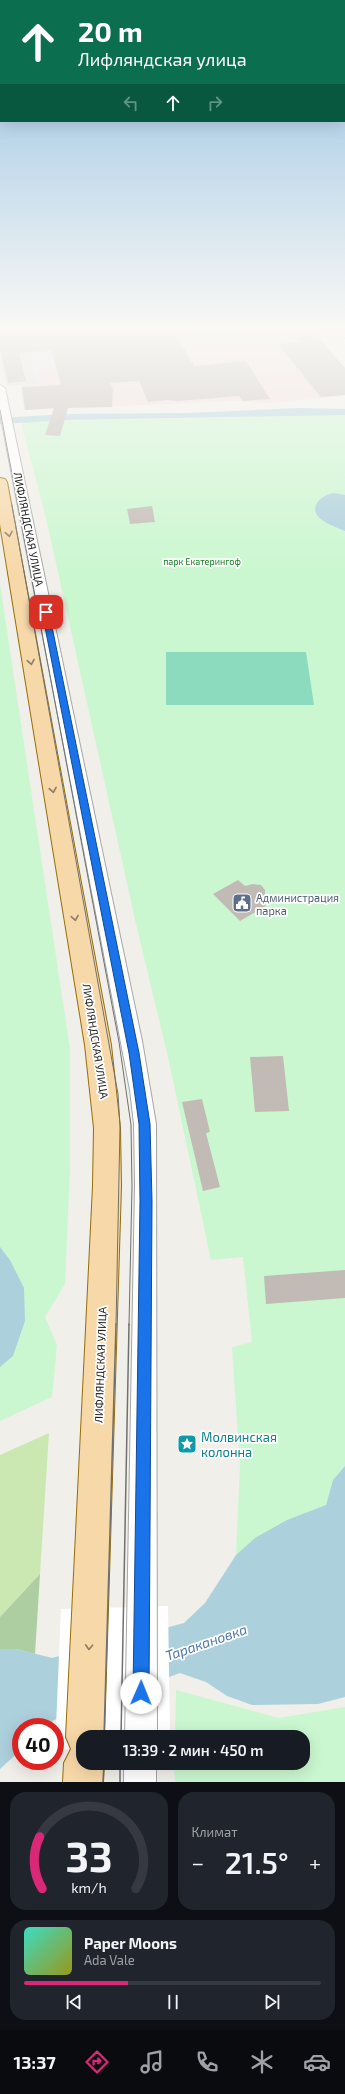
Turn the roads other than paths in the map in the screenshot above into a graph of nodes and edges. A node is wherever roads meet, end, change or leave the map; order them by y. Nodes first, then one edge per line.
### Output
1 (3, 409) edge
2 (0, 482) edge
3 (85, 1730) edge
4 (140, 1730) edge
5 (84, 1770) edge
6 (140, 1770) edge
7 (83, 1782) edge
8 (140, 1782) edge

1 - 4 street, ЛИФЛЯНДСКАЯ УЛИЦА
2 -> 3 main road, ЛИФЛЯНДСКАЯ УЛИЦА
5 - 7 main road
6 - 8 street

